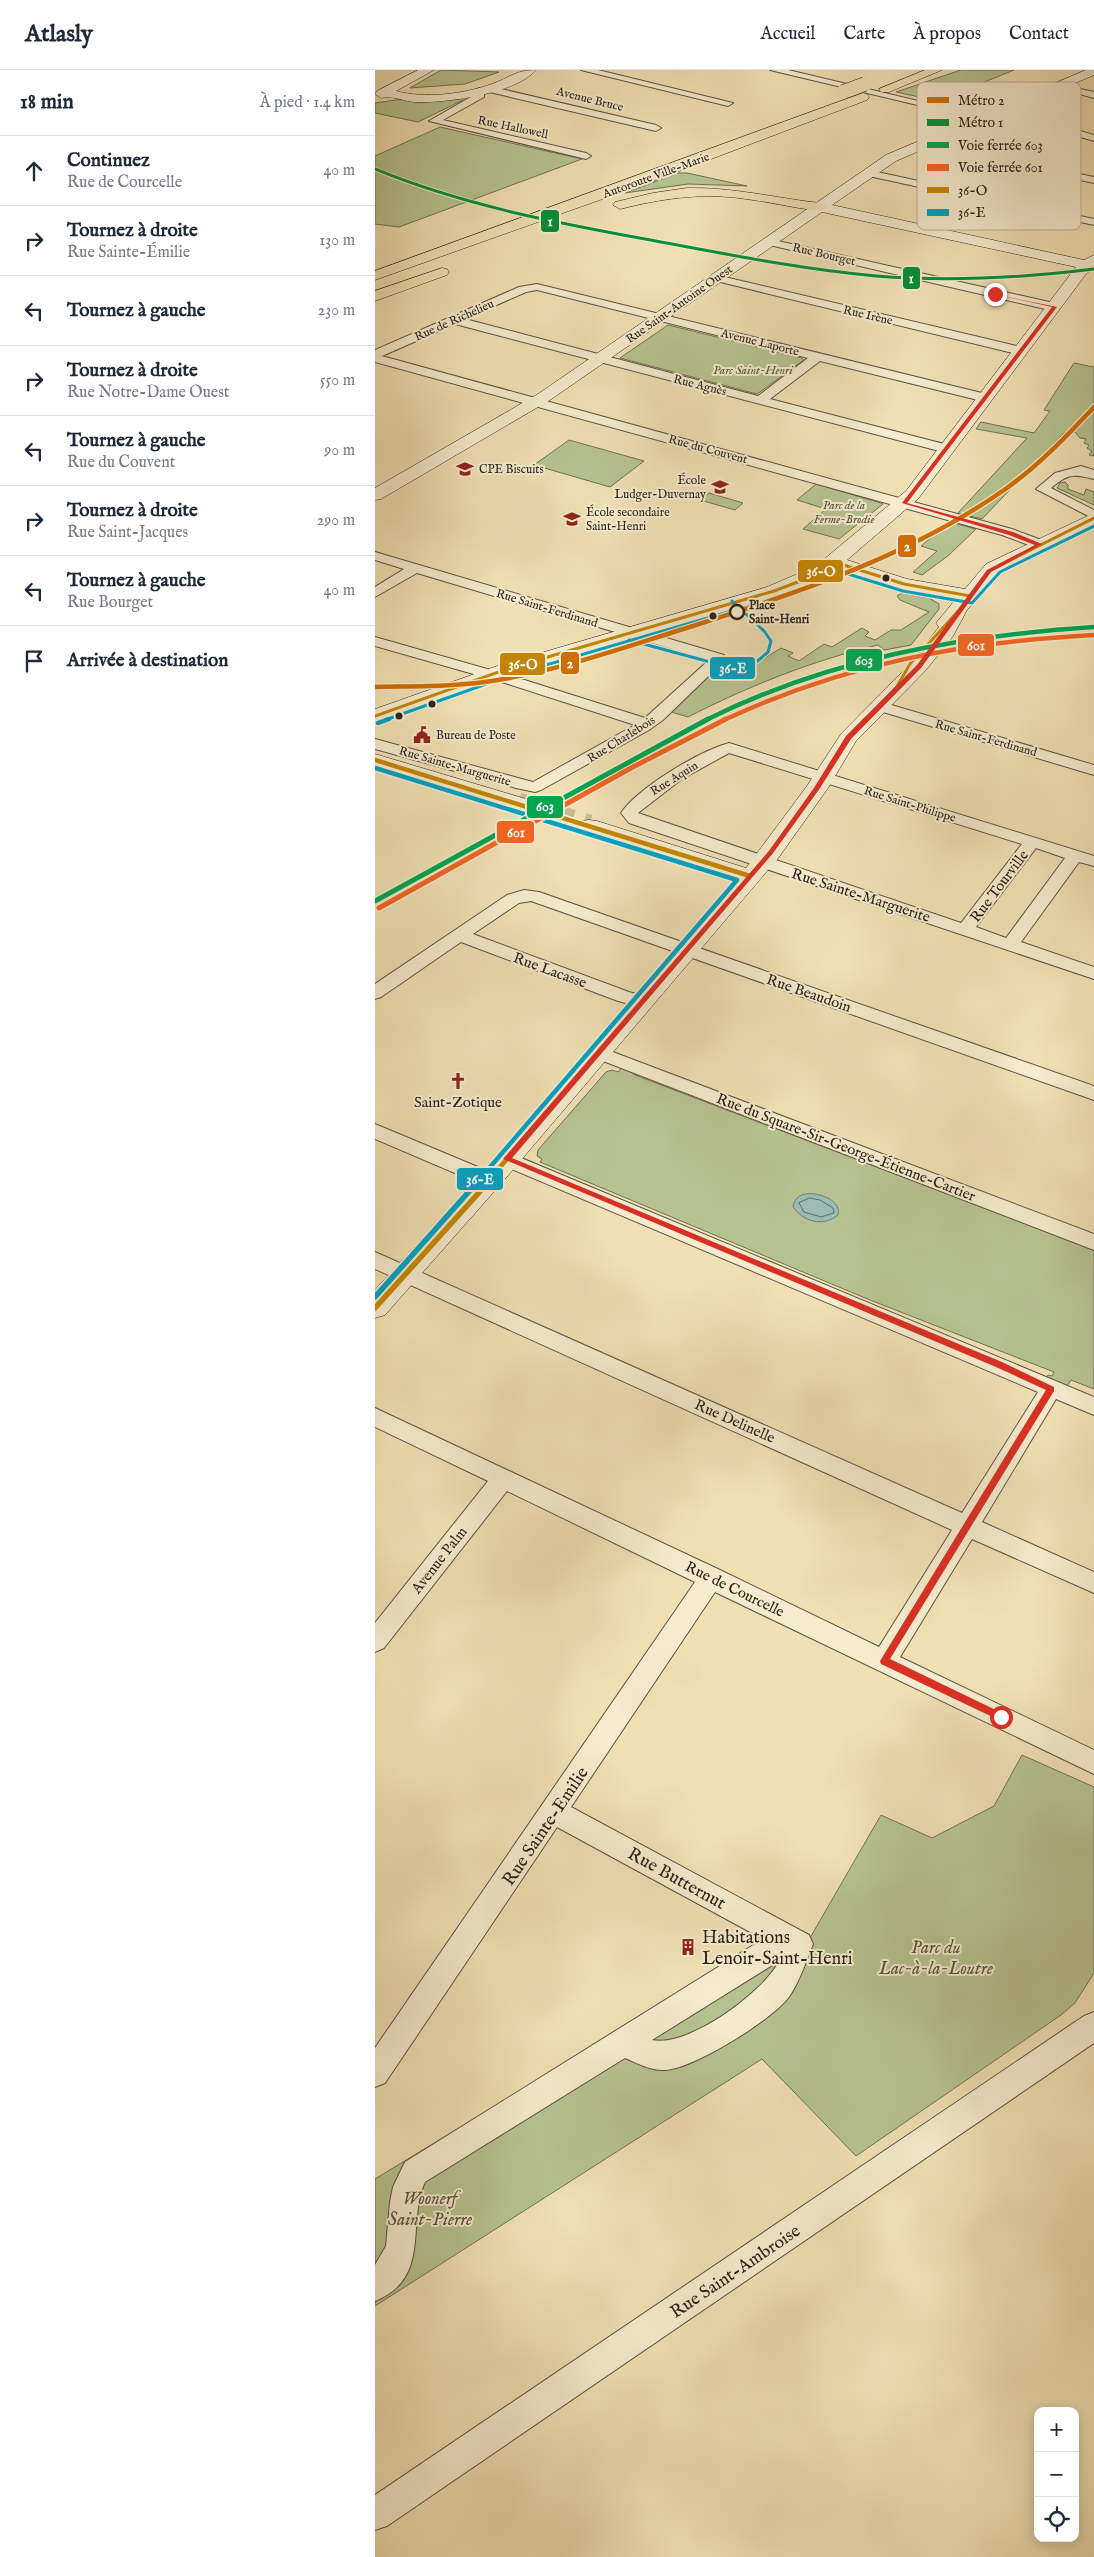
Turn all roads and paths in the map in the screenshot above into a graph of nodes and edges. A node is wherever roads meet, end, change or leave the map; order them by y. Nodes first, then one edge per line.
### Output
1 (428, 70) edge
2 (511, 70) edge
3 (530, 70) edge
4 (586, 70) edge
5 (775, 70) edge
6 (815, 70) edge
7 (904, 70) edge
8 (936, 70) edge
9 (1094, 71) edge
10 (802, 76) junction
11 (1069, 82) edge
12 (484, 90) junction
13 (864, 90) junction
14 (379, 92) edge
15 (1081, 92) edge
16 (1094, 95) edge
17 (917, 102) edge
18 (728, 103) dead end
19 (656, 128) dead end
20 (1081, 134) edge
21 (1094, 138) edge
22 (917, 147) edge
23 (586, 156) dead end
24 (868, 173) junction
25 (1081, 177) edge
26 (1094, 180) edge
27 (917, 184) edge
28 (820, 207) junction
29 (1081, 219) edge
30 (1094, 222) edge
31 (917, 227) edge
32 (931, 230) edge
33 (539, 235) dead end
34 (769, 242) junction
35 (375, 262) edge
36 (1091, 263) edge
37 (455, 266) dead end
38 (375, 276) edge
39 (716, 278) junction
40 (534, 287) joint
41 (375, 296) edge
42 (1054, 307) junction
43 (660, 317) junction
44 (454, 320) junction
45 (1021, 351) junction
46 (375, 356) edge
47 (817, 357) junction
48 (600, 359) junction
49 (985, 398) junction
50 (759, 400) junction
51 (535, 402) junction
52 (947, 449) junction
53 (1061, 477) junction
54 (1088, 482) edge
55 (379, 489) edge
56 (904, 503) junction
57 (1094, 517) edge
58 (1039, 544) junction
59 (375, 556) edge
60 (834, 562) junction
61 (415, 568) junction
62 (375, 593) edge
63 (964, 603) junction
64 (631, 633) junction
65 (375, 641) edge
66 (719, 658) joint
67 (490, 674) junction
68 (878, 706) junction
69 (375, 716) edge
70 (647, 724) junction
71 (375, 744) edge
72 (725, 748) joint
73 (375, 760) edge
74 (1094, 770) edge
75 (824, 777) junction
76 (535, 787) joint
77 (518, 804) tunnel mouth
78 (629, 815) joint
79 (589, 826) tunnel mouth
80 (1032, 842) junction
81 (1075, 856) junction
82 (1094, 861) edge
83 (756, 869) junction
84 (965, 930) junction
85 (461, 936) junction
86 (1010, 945) junction
87 (686, 950) junction
88 (1094, 972) edge
89 (375, 993) edge
90 (641, 1001) junction
91 (597, 1052) junction
92 (1094, 1093) edge
93 (375, 1131) edge
94 (507, 1159) junction
95 (489, 1180) junction
96 (1094, 1242) edge
97 (375, 1260) edge
98 (406, 1274) junction
99 (375, 1308) edge
100 (1051, 1389) junction
101 (1094, 1406) edge
102 (375, 1417) edge
103 (503, 1479) junction
104 (967, 1525) junction
105 (712, 1578) junction
106 (1094, 1583) edge
107 (375, 1641) edge
108 (884, 1661) junction
109 (1094, 1762) edge
110 (555, 1812) junction
111 (791, 1939) junction
112 (1094, 2026) edge
113 (624, 2042) junction
114 (375, 2073) edge
115 (375, 2286) edge
116 (375, 2514) edge

1 - 14 main road
2 - 14 main road
3 - 12 main road
4 - 18 street
5 - 10 street
6 - 10 street
7 - 13 highway, Autoroute Ville-Marie
8 - 13 highway, Autoroute Ville-Marie
9 - 11 main road, Rue Saint-Antoine Ouest
10 - 17 street
12 - 14 main road
12 - 19 street, Avenue Bruce
12 - 23 street, Rue Hallowell
13 - 35 highway, Autoroute Ville-Marie, bridge
13 - 38 highway, Autoroute Ville-Marie
15 - 16 street
20 - 21 street
22 - 24 main road, Rue Saint-Antoine Ouest
24 - 27 street
24 - 28 main road, Rue Saint-Antoine Ouest
25 - 26 street
28 - 31 main road
28 - 33 highway
28 - 34 main road, Rue Saint-Antoine Ouest
29 - 30 street
32 - 36 main road
34 - 39 main road, Rue Saint-Antoine Ouest
34 - 42 street, Rue Bourget
36 - 42 main road
37 - 41 highway
39 - 43 main road, Rue Saint-Antoine Ouest
39 - 45 street, Rue Irène
40 - 43 street, Avenue Laporte
40 - 44 street, Rue de Richelieu
42 - 45 main road
43 - 47 street, Avenue Laporte
43 - 48 main road, Rue Saint-Antoine Ouest
44 - 46 street, Rue de Richelieu
44 - 48 street, Rue Agnès
45 - 49 main road
46 - 51 street, Rue du Couvent
47 - 49 street, Avenue Laporte
47 - 50 street
48 - 50 street, Rue Agnès
48 - 51 main road, Rue Saint-Antoine Ouest
49 - 52 main road
50 - 52 street, Rue Agnès
51 - 55 main road, Rue Saint-Antoine Ouest
51 - 56 street, Rue du Couvent
52 - 56 main road
53 - 54 street
53 - 54 street
53 - 57 street
56 - 58 street, Rue du Couvent
56 - 60 main road
57 - 58 main road
58 - 63 main road
59 - 61 street, Rue Saint-Ferdinand
60 - 63 main road
60 - 64 main road
61 - 62 street
61 - 64 street, Rue Saint-Ferdinand
63 - 68 main road
64 - 66 street, Rue Saint-Ferdinand
64 - 67 main road
65 - 67 street
66 - 70 street, Rue Charlebois
67 - 69 main road
67 - 70 street
68 - 74 street, Rue Saint-Ferdinand
68 - 75 main road
70 - 76 street, Rue Charlebois
71 - 76 street, Rue Sainte-Marguerite
72 - 75 street, Rue Saint-Philippe
72 - 78 street, Rue Aquin
73 - 77 main road, Rue Sainte-Marguerite
75 - 80 street, Rue Saint-Philippe
75 - 83 main road
78 - 83 street, Rue Sainte-Marguerite
79 - 83 main road, Rue Sainte-Marguerite
80 - 81 street, Rue Saint-Philippe
80 - 84 street, Rue Tourville
81 - 82 street, Rue Saint-Philippe
81 - 86 street
83 - 84 street, Rue Sainte-Marguerite
83 - 87 main road
84 - 86 street, Rue Sainte-Marguerite
85 - 87 street, Rue Beaudoin
85 - 89 street
85 - 90 street, Rue Lacasse
86 - 88 street, Rue Sainte-Marguerite
87 - 90 main road
87 - 92 street, Rue Beaudoin
90 - 91 main road
91 - 94 main road
91 - 96 street, Rue du Square-Sir-George-Étienne-Cartier
93 - 95 street
94 - 95 main road
94 - 100 street
95 - 98 main road
97 - 98 street, Rue Delinelle
98 - 99 main road
98 - 104 street, Rue Delinelle
100 - 101 street
100 - 104 street
102 - 103 street, Rue de Courcelle
103 - 105 street, Rue de Courcelle
103 - 107 street, Avenue Palm
104 - 106 street, Rue Delinelle
104 - 108 street
105 - 108 street, Rue de Courcelle
105 - 110 street, Rue Sainte-Emilie
108 - 109 street, Rue de Courcelle
110 - 111 street, Rue Butternut
110 - 114 street, Rue Sainte-Emilie
111 - 113 street
111 - 113 street
112 - 116 street, Rue Saint-Ambroise
113 - 115 street

